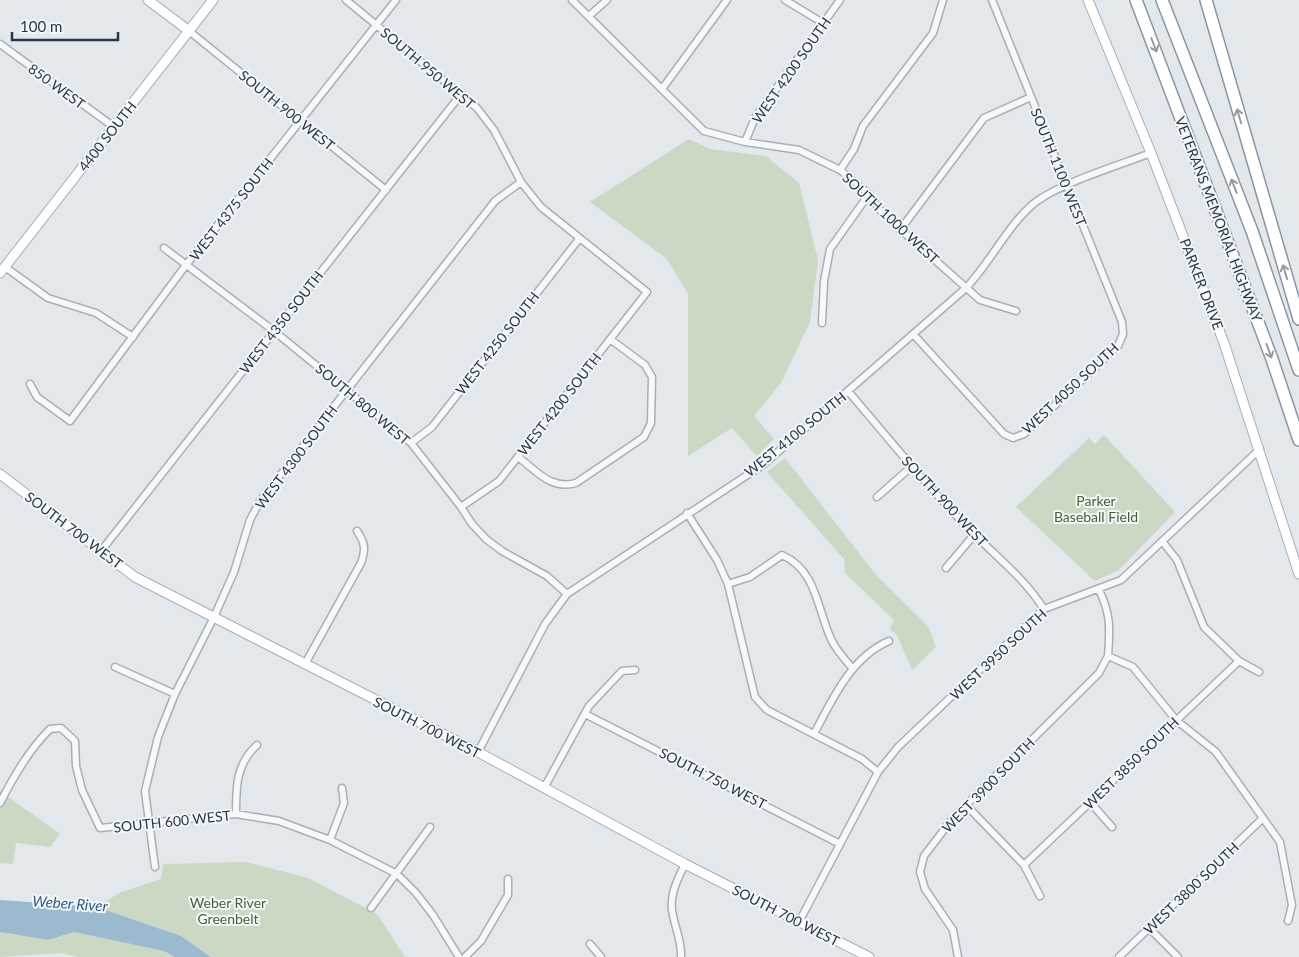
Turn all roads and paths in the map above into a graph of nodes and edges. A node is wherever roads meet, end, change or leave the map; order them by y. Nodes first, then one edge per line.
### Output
1 (148, 0) edge
2 (213, 0) edge
3 (346, 0) edge
4 (396, 0) edge
5 (572, 0) edge
6 (607, 0) edge
7 (727, 0) edge
8 (785, 0) edge
9 (840, 0) edge
10 (943, 0) edge
11 (992, 0) edge
12 (1088, 0) edge
13 (1136, 0) edge
14 (1162, 0) edge
15 (1206, 0) edge
16 (589, 16) junction
17 (823, 23) junction
18 (377, 25) junction
19 (189, 31) junction
20 (0, 44) edge
21 (662, 89) junction
22 (462, 93) junction
23 (1031, 97) junction
24 (300, 121) junction
25 (114, 127) junction
26 (745, 142) junction
27 (1151, 153) junction
28 (840, 170) junction
29 (521, 182) junction
30 (1067, 186) junction
31 (386, 190) junction
32 (869, 194) junction
33 (900, 230) junction
34 (579, 239) junction
35 (164, 248) dead end
36 (186, 265) junction
37 (2, 270) edge
38 (966, 288) junction
39 (647, 292) joint
40 (1016, 311) dead end
41 (1299, 319) edge
42 (822, 323) dead end
43 (274, 331) junction
44 (1123, 334) joint
45 (914, 335) junction
46 (133, 337) junction
47 (610, 339) junction
48 (1299, 370) edge
49 (30, 384) dead end
50 (347, 390) junction
51 (848, 391) junction
52 (1299, 440) edge
53 (411, 443) junction
54 (1260, 449) junction
55 (518, 457) junction
56 (912, 467) junction
57 (0, 474) edge
58 (877, 497) dead end
59 (461, 506) junction
60 (687, 513) junction
61 (357, 532) dead end
62 (974, 535) junction
63 (1162, 541) junction
64 (101, 551) junction
65 (946, 568) dead end
66 (1299, 574) edge
67 (728, 584) junction
68 (1099, 590) junction
69 (568, 594) junction
70 (1044, 609) junction
71 (214, 618) junction
72 (889, 641) dead end
73 (1108, 656) junction
74 (1239, 661) junction
75 (306, 664) junction
76 (115, 667) dead end
77 (853, 669) junction
78 (635, 670) dead end
79 (1259, 672) dead end
80 (176, 694) junction
81 (585, 714) junction
82 (1176, 720) junction
83 (814, 734) junction
84 (257, 745) dead end
85 (478, 752) junction
86 (878, 772) junction
87 (342, 788) dead end
88 (544, 788) junction
89 (1090, 802) junction
90 (0, 803) edge
91 (966, 805) junction
92 (236, 814) junction
93 (1263, 818) junction
94 (149, 823) junction
95 (430, 827) dead end
96 (1112, 827) dead end
97 (330, 840) junction
98 (840, 844) junction
99 (685, 864) junction
100 (1024, 865) junction
101 (156, 867) dead end
102 (397, 874) junction
103 (508, 879) dead end
104 (1040, 896) dead end
105 (371, 908) dead end
106 (1288, 921) dead end
107 (799, 922) junction
108 (1149, 928) junction
109 (590, 944) dead end
110 (460, 957) edge
111 (465, 957) edge
112 (601, 957) edge
113 (681, 957) edge
114 (869, 957) edge
115 (958, 957) edge
116 (1119, 957) edge
117 (1178, 957) edge

1 - 19 street
2 - 19 street, 4400 SOUTH
3 - 18 street, SOUTH 950 WEST
4 - 18 street, WEST 4375 SOUTH
5 - 16 street, SOUTH 1000 WEST
6 - 16 street
7 - 21 street
8 - 17 street
9 - 17 street, WEST 4200 SOUTH
10 - 28 street
11 - 23 street, SOUTH 1100 WEST
12 - 27 street, PARKER DRIVE
13 -> 52 highway, VETERANS MEMORIAL HIGHWAY
48 -> 14 highway, VETERANS MEMORIAL HIGHWAY
41 -> 15 highway
16 - 21 street, SOUTH 1000 WEST
17 - 26 street, WEST 4200 SOUTH
18 - 22 street, SOUTH 950 WEST
18 - 24 street, WEST 4375 SOUTH
19 - 24 street, SOUTH 900 WEST
19 - 25 street, 4400 SOUTH
20 - 25 street, 850 WEST
21 - 26 street, SOUTH 1000 WEST
22 - 29 street, SOUTH 950 WEST
22 - 31 street, WEST 4350 SOUTH
23 - 30 street, SOUTH 1100 WEST
23 - 33 street
24 - 31 street, SOUTH 900 WEST
24 - 36 street, WEST 4375 SOUTH
25 - 37 street, 4400 SOUTH
26 - 28 street, SOUTH 1000 WEST
27 - 30 street, WEST 4100 SOUTH
27 - 54 street, PARKER DRIVE
28 - 32 street, SOUTH 1000 WEST
29 - 34 street, SOUTH 950 WEST
29 - 50 street, WEST 4300 SOUTH
30 - 38 street, WEST 4100 SOUTH
30 - 44 street, SOUTH 1100 WEST
31 - 43 street, WEST 4350 SOUTH
32 - 33 street, SOUTH 1000 WEST
32 - 42 street
33 - 38 street, SOUTH 1000 WEST
34 - 39 street, SOUTH 950 WEST
34 - 53 street, WEST 4250 SOUTH
35 - 36 street, SOUTH 800 WEST
36 - 43 street, SOUTH 800 WEST
36 - 46 street, WEST 4375 SOUTH
37 - 46 street
38 - 40 street, SOUTH 1000 WEST
38 - 45 street, WEST 4100 SOUTH
39 - 47 street, WEST 4200 SOUTH
43 - 50 street, SOUTH 800 WEST
43 - 64 street, WEST 4350 SOUTH
44 - 45 street, WEST 4050 SOUTH
45 - 51 street, WEST 4100 SOUTH
46 - 49 street, WEST 4375 SOUTH
47 - 55 street, WEST 4200 SOUTH
47 - 55 street
50 - 53 street, SOUTH 800 WEST
50 - 71 street, WEST 4300 SOUTH
51 - 56 street, SOUTH 900 WEST
51 - 60 street, WEST 4100 SOUTH
53 - 59 street, SOUTH 800 WEST
54 - 63 street, WEST 3950 SOUTH
54 - 66 street, PARKER DRIVE
55 - 59 street, WEST 4200 SOUTH
56 - 58 street
56 - 62 street, SOUTH 900 WEST
57 - 64 street, SOUTH 700 WEST
59 - 69 street, SOUTH 800 WEST
60 - 67 street
60 - 69 street, WEST 4100 SOUTH
61 - 75 street
62 - 65 street
62 - 70 street, SOUTH 900 WEST
63 - 68 street, WEST 3950 SOUTH
63 - 74 street
64 - 71 street, SOUTH 700 WEST
67 - 77 street
67 - 83 street
68 - 70 street, WEST 3950 SOUTH
68 - 73 street
69 - 85 street, WEST 4100 SOUTH
70 - 86 street, WEST 3950 SOUTH
71 - 75 street, SOUTH 700 WEST
71 - 80 street, WEST 4300 SOUTH
72 - 77 street
73 - 82 street
73 - 91 street, WEST 3900 SOUTH
74 - 79 street
74 - 82 street, WEST 3850 SOUTH
75 - 85 street, SOUTH 700 WEST
76 - 80 street
77 - 83 street
78 - 81 street
80 - 94 street, WEST 4300 SOUTH
81 - 88 street
81 - 98 street, SOUTH 750 WEST
82 - 89 street, WEST 3850 SOUTH
82 - 93 street
83 - 86 street
84 - 92 street
85 - 88 street, SOUTH 700 WEST
86 - 98 street, WEST 3950 SOUTH
87 - 97 street
88 - 99 street, SOUTH 700 WEST
89 - 96 street
89 - 100 street, WEST 3850 SOUTH
90 - 94 street, SOUTH 600 WEST
91 - 100 street
91 - 115 street, WEST 3900 SOUTH
92 - 94 street, SOUTH 600 WEST
92 - 97 street, SOUTH 600 WEST
93 - 106 street
93 - 108 street, WEST 3800 SOUTH
94 - 101 street, WEST 4300 SOUTH
95 - 102 street
97 - 102 street, SOUTH 600 WEST
98 - 107 street, WEST 3950 SOUTH
99 - 107 street, SOUTH 700 WEST
99 - 113 street
100 - 104 street
102 - 105 street
102 - 110 street, SOUTH 600 WEST
103 - 111 street
107 - 114 street, SOUTH 700 WEST
108 - 116 street, WEST 3800 SOUTH
108 - 117 street
109 - 112 street

